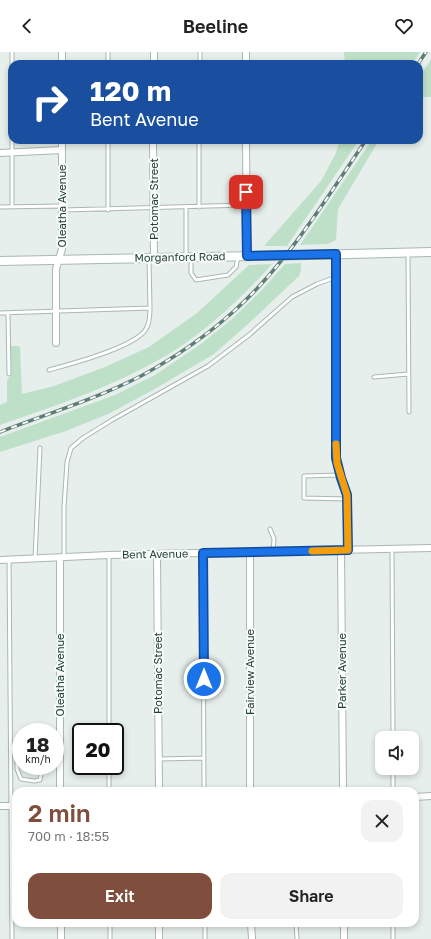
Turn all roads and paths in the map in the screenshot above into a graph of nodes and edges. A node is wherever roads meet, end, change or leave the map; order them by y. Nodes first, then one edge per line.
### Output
1 (12, 144) edge
2 (62, 144) edge
3 (108, 144) edge
4 (153, 144) edge
5 (199, 144) edge
6 (246, 144) edge
7 (62, 150) junction
8 (0, 153) edge
9 (12, 153) junction
10 (246, 205) junction
11 (0, 207) edge
12 (12, 207) junction
13 (186, 207) junction
14 (199, 207) junction
15 (62, 208) junction
16 (153, 208) junction
17 (108, 210) junction
18 (408, 252) junction
19 (431, 252) edge
20 (336, 254) junction
21 (238, 256) junction
22 (247, 256) junction
23 (188, 257) junction
24 (152, 258) junction
25 (59, 260) junction
26 (0, 261) edge
27 (336, 277) junction
28 (150, 308) junction
29 (56, 311) junction
30 (0, 313) edge
31 (8, 313) junction
32 (56, 343) dead end
33 (50, 370) dead end
34 (9, 374) dead end
35 (408, 374) junction
36 (374, 377) dead end
37 (409, 412) dead end
38 (40, 448) dead end
39 (340, 475) junction
40 (347, 499) junction
41 (270, 529) dead end
42 (431, 548) edge
43 (392, 549) junction
44 (341, 550) junction
45 (348, 550) junction
46 (250, 552) junction
47 (273, 552) junction
48 (203, 553) junction
49 (108, 555) junction
50 (158, 555) junction
51 (62, 558) junction
52 (36, 559) junction
53 (0, 560) edge
54 (9, 560) junction
55 (58, 723) edge
56 (108, 723) edge
57 (393, 731) edge
58 (204, 758) junction
59 (159, 759) junction
60 (19, 775) edge
61 (41, 775) edge
62 (59, 775) edge
63 (108, 775) edge
64 (393, 775) edge
65 (13, 787) edge
66 (60, 787) edge
67 (108, 787) edge
68 (159, 787) edge
69 (204, 787) edge
70 (250, 787) edge
71 (343, 787) edge
72 (394, 787) edge
73 (431, 796) edge
74 (419, 797) edge
75 (0, 806) edge
76 (12, 806) edge
77 (12, 927) edge
78 (61, 927) edge
79 (110, 927) edge
80 (159, 927) edge
81 (205, 927) edge
82 (251, 927) edge
83 (296, 927) edge
84 (344, 927) edge
85 (393, 927) edge
86 (12, 939) edge
87 (61, 939) edge
88 (110, 939) edge
89 (160, 939) edge
90 (205, 939) edge
91 (252, 939) edge
92 (297, 939) edge
93 (344, 939) edge
94 (393, 939) edge

1 - 9 lane
2 - 7 street, Oleatha Avenue
3 - 17 lane
4 - 16 street, Potomac Street
5 - 14 lane
6 - 10 street
7 - 9 street
7 - 15 street, Oleatha Avenue
8 - 9 street
9 - 12 lane
10 - 14 lane
10 - 22 street
11 - 12 lane
12 - 15 lane
13 - 14 lane
13 - 16 lane
13 - 23 lane
15 - 17 lane
15 - 25 street, Oleatha Avenue
16 - 17 lane
16 - 24 street, Potomac Street
18 - 19 street, Morganford Road
18 - 20 street, Morganford Road
18 - 35 lane
20 - 22 street, Morganford Road, bridge
20 - 27 lane
21 - 22 street, Morganford Road
21 - 23 street, Morganford Road
21 - 23 lane
23 - 24 street, Morganford Road
24 - 25 street, Morganford Road
24 - 28 lane
25 - 26 street, Morganford Road
25 - 29 street, Oleatha Avenue
27 - 39 lane
27 - 51 lane
28 - 29 lane
28 - 33 lane
29 - 31 lane
29 - 32 street, Oleatha Avenue
30 - 31 lane
31 - 34 lane
35 - 36 lane
35 - 37 lane
38 - 52 lane
39 - 40 lane
39 - 40 lane
40 - 45 lane
41 - 47 lane
42 - 43 street, Bent Avenue
43 - 45 street, Bent Avenue
43 - 57 lane
44 - 45 street, Bent Avenue
44 - 47 street, Bent Avenue
44 - 71 street, Parker Avenue
46 - 47 street, Bent Avenue
46 - 48 street, Bent Avenue
46 - 70 street, Fairview Avenue
48 - 50 street, Bent Avenue
48 - 58 lane
49 - 50 street, Bent Avenue
49 - 51 street, Bent Avenue
49 - 56 lane
50 - 59 street, Potomac Street
51 - 52 street, Bent Avenue
51 - 55 street, Oleatha Avenue
52 - 54 street, Bent Avenue
53 - 54 street, Bent Avenue
54 - 65 lane
58 - 59 lane
58 - 69 lane
59 - 68 street, Potomac Street
60 - 61 lane
62 - 66 street, Oleatha Avenue
63 - 67 lane
64 - 72 lane
73 - 74 street
75 - 76 street
77 - 86 lane
78 - 87 street
79 - 88 lane
80 - 89 street
81 - 90 lane
82 - 91 street
83 - 92 lane
84 - 93 street
85 - 94 lane

